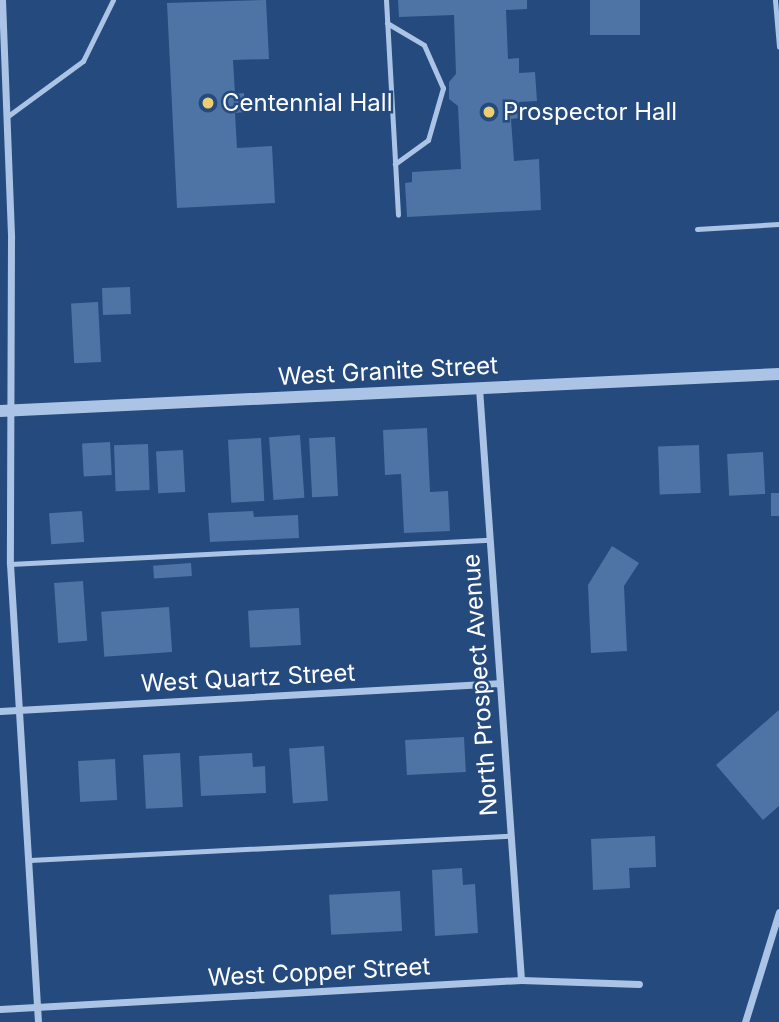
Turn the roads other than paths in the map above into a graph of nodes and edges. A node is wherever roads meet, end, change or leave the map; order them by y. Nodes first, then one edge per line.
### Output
1 (2, 0) edge
2 (113, 0) edge
3 (386, 0) edge
4 (775, 0) edge
5 (387, 23) junction
6 (779, 47) edge
7 (4, 116) edge
8 (395, 164) junction
9 (398, 215) dead end
10 (779, 224) edge
11 (696, 229) dead end
12 (779, 374) edge
13 (479, 387) junction
14 (5, 410) edge
15 (489, 540) junction
16 (10, 564) junction
17 (498, 682) junction
18 (23, 710) junction
19 (0, 711) edge
20 (510, 836) junction
21 (30, 860) junction
22 (779, 912) edge
23 (521, 980) junction
24 (639, 984) dead end
25 (37, 1007) junction
26 (0, 1009) edge
27 (38, 1022) edge
28 (745, 1022) edge

1 - 7 street
2 - 7 lane
3 - 5 lane
4 - 6 lane
5 - 8 lane
5 - 8 lane
7 - 14 street
8 - 9 lane
10 - 11 lane
12 - 13 street, West Granite Street
13 - 14 street, West Granite Street
13 - 15 street, North Prospect Avenue
14 - 16 street
15 - 16 lane
15 - 17 street, North Prospect Avenue
16 - 18 street
17 - 18 street, West Quartz Street
17 - 20 street, North Prospect Avenue
18 - 19 street, West Quartz Street
18 - 21 street
20 - 21 lane
20 - 23 street, North Prospect Avenue
21 - 25 street
22 - 28 street
23 - 24 street, West Copper Street
23 - 25 street, West Copper Street
25 - 26 street, West Copper Street
25 - 27 street

